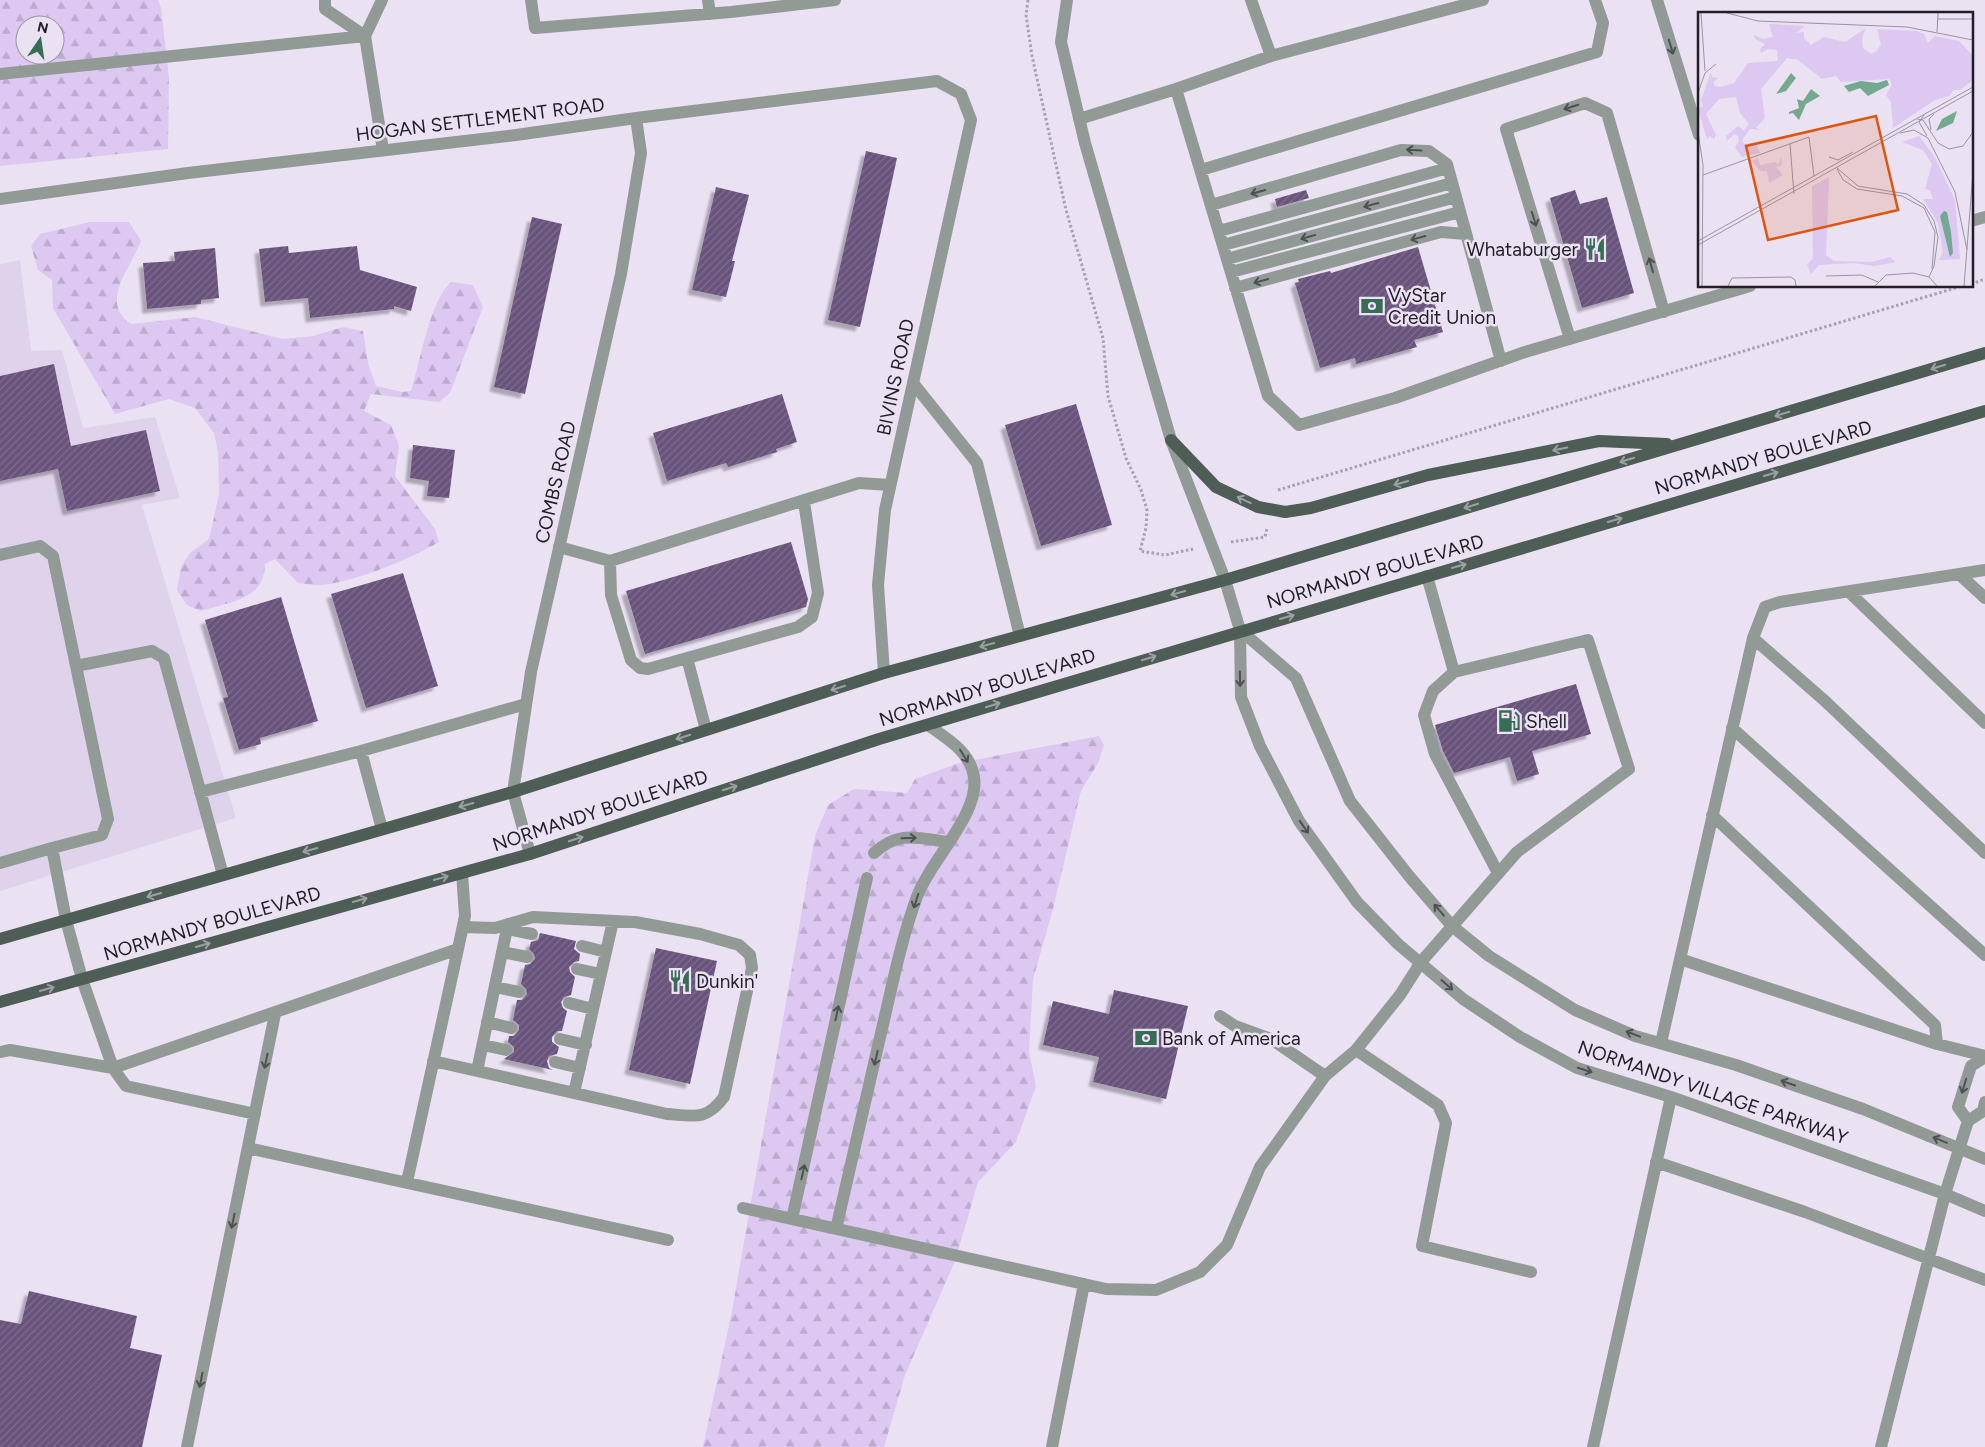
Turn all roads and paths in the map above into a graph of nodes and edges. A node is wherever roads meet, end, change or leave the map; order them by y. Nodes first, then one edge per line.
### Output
1 (324, 0) edge
2 (382, 0) edge
3 (531, 0) edge
4 (708, 0) edge
5 (836, 0) edge
6 (1028, 0) edge
7 (1067, 0) edge
8 (1251, 0) edge
9 (1483, 0) edge
10 (1595, 0) edge
11 (1657, 0) edge
12 (710, 14) junction
13 (365, 36) junction
14 (1271, 56) junction
15 (0, 74) edge
16 (1176, 89) junction
17 (961, 94) joint
18 (636, 118) junction
19 (1079, 119) junction
20 (1698, 133) edge
21 (383, 150) junction
22 (1448, 168) junction
23 (1200, 170) junction
24 (1452, 182) junction
25 (1456, 196) junction
26 (0, 199) edge
27 (1211, 205) junction
28 (1460, 212) junction
29 (1985, 218) edge
30 (1972, 222) edge
31 (1219, 231) junction
32 (1466, 234) junction
33 (1223, 245) junction
34 (1229, 266) junction
35 (1985, 280) edge
36 (1972, 284) edge
37 (1236, 288) junction
38 (1744, 288) edge
39 (1955, 288) edge
40 (1664, 312) junction
41 (1570, 339) junction
42 (1985, 353) edge
43 (1501, 361) junction
44 (913, 383) junction
45 (1985, 411) edge
46 (1171, 440) junction
47 (1678, 445) junction
48 (890, 485) junction
49 (804, 502) junction
50 (1270, 511) junction
51 (1212, 546) junction
52 (560, 547) junction
53 (0, 555) edge
54 (610, 561) junction
55 (1985, 570) edge
56 (1959, 574) junction
57 (1427, 576) junction
58 (1225, 580) junction
59 (1849, 592) junction
60 (1985, 598) edge
61 (1240, 630) junction
62 (1020, 636) junction
63 (1753, 638) junction
64 (687, 658) junction
65 (76, 666) junction
66 (884, 672) junction
67 (1454, 672) junction
68 (526, 704) junction
69 (1985, 723) edge
70 (928, 725) junction
71 (1732, 728) junction
72 (706, 730) junction
73 (361, 751) junction
74 (200, 792) junction
75 (513, 792) junction
76 (1712, 815) junction
77 (382, 829) junction
78 (948, 842) junction
79 (52, 848) junction
80 (874, 853) dead end
81 (1985, 853) edge
82 (530, 854) junction
83 (0, 863) edge
84 (462, 873) junction
85 (1498, 873) junction
86 (223, 875) junction
87 (866, 878) dead end
88 (66, 920) junction
89 (613, 921) junction
90 (1452, 926) junction
91 (463, 927) junction
92 (508, 927) junction
93 (532, 934) dead end
94 (0, 938) edge
95 (582, 946) dead end
96 (458, 949) junction
97 (502, 952) junction
98 (606, 952) junction
99 (1985, 955) edge
100 (527, 957) dead end
101 (1680, 959) junction
102 (1421, 962) junction
103 (577, 969) dead end
104 (601, 974) junction
105 (82, 979) junction
106 (495, 987) junction
107 (519, 992) dead end
108 (0, 1002) edge
109 (569, 1003) dead end
110 (593, 1010) junction
111 (275, 1014) junction
112 (1220, 1016) dead end
113 (487, 1022) junction
114 (511, 1028) dead end
115 (560, 1039) dead end
116 (1661, 1043) junction
117 (1937, 1044) junction
118 (483, 1045) junction
119 (586, 1045) junction
120 (506, 1050) dead end
121 (1356, 1050) junction
122 (0, 1052) edge
123 (1985, 1057) edge
124 (433, 1061) junction
125 (555, 1062) dead end
126 (113, 1068) junction
127 (580, 1068) junction
128 (477, 1071) junction
129 (1325, 1076) junction
130 (574, 1093) junction
131 (1671, 1097) junction
132 (1985, 1102) edge
133 (255, 1114) junction
134 (1968, 1121) junction
135 (248, 1148) junction
136 (1960, 1148) junction
137 (1985, 1159) edge
138 (1656, 1162) junction
139 (407, 1182) junction
140 (1946, 1194) junction
141 (743, 1208) dead end
142 (1985, 1211) edge
143 (792, 1219) junction
144 (836, 1229) junction
145 (668, 1240) dead end
146 (1929, 1259) junction
147 (1532, 1272) dead end
148 (1985, 1280) edge
149 (1084, 1284) junction
150 (187, 1447) edge
151 (1052, 1447) edge
152 (1593, 1447) edge
153 (1882, 1447) edge

1 - 13 street
2 - 13 street
3 - 12 street
4 - 12 street
5 - 12 street
6 - 51 path
7 - 19 street, NORMANDY VILLAGE PARKWAY
8 - 14 street
9 - 14 street
10 - 23 street
11 -> 20 street
13 - 15 street
13 - 21 street
14 - 16 street
16 - 19 street
16 - 23 street
17 - 18 street, HOGAN SETTLEMENT ROAD
17 - 44 street, BIVINS ROAD
18 - 21 street, HOGAN SETTLEMENT ROAD
18 - 52 street, COMBS ROAD
19 - 46 street, NORMANDY VILLAGE PARKWAY
21 - 26 street, HOGAN SETTLEMENT ROAD
22 - 24 street
22 -> 27 street
22 - 31 street
23 - 27 street
24 - 25 street
24 -> 33 street
25 - 28 street
25 -> 34 street
27 - 31 street
28 - 32 street
28 - 34 street
29 - 30 street
31 - 33 street
32 -> 37 street
32 - 43 street
33 - 34 street
34 - 37 street
35 - 36 path
37 - 43 street
38 - 40 street
39 - 50 path
40 - 41 street
40 -> 41 street
41 - 43 street
42 -> 47 main road, NORMANDY BOULEVARD
44 - 48 street, BIVINS ROAD
44 - 62 street
57 -> 45 main road, NORMANDY BOULEVARD
50 -> 46 main road
46 - 51 street, NORMANDY VILLAGE PARKWAY
47 -> 50 main road
47 -> 58 main road, NORMANDY BOULEVARD
48 - 49 street
48 - 66 street, BIVINS ROAD
49 - 54 street
49 - 64 street
50 - 51 path
51 - 58 street, NORMANDY VILLAGE PARKWAY
52 - 54 street
52 - 68 street, COMBS ROAD
53 - 65 street
54 - 64 street
55 - 56 street
56 - 59 street
56 - 60 street
61 -> 57 main road, NORMANDY BOULEVARD
57 - 67 street
58 - 61 street, NORMANDY VILLAGE PARKWAY
58 -> 62 main road, NORMANDY BOULEVARD
59 - 63 street
59 - 69 street
70 -> 61 main road, NORMANDY BOULEVARD
90 -> 61 street, NORMANDY VILLAGE PARKWAY
61 -> 102 street, NORMANDY VILLAGE PARKWAY
62 -> 66 main road, NORMANDY BOULEVARD
63 - 71 street
63 - 81 street
64 - 72 street
65 - 74 street
65 - 79 street
66 -> 72 main road, NORMANDY BOULEVARD
67 - 85 street
67 - 85 street
68 - 73 street
68 - 75 street, COMBS ROAD
70 -> 78 street
82 -> 70 main road, NORMANDY BOULEVARD
71 - 76 street
71 - 99 street
72 -> 75 main road, NORMANDY BOULEVARD
73 - 74 street
73 - 77 street
74 - 86 street
75 -> 77 main road, NORMANDY BOULEVARD
75 - 82 street, COMBS ROAD
76 - 101 street
76 - 117 street
77 -> 86 main road, NORMANDY BOULEVARD
80 -> 78 street
78 -> 144 street
79 - 83 street
79 - 88 street
82 - 84 main road, NORMANDY BOULEVARD
84 - 91 street
105 -> 84 main road, NORMANDY BOULEVARD
85 - 90 street
86 -> 88 main road, NORMANDY BOULEVARD
143 -> 87 street
88 - 94 main road, NORMANDY BOULEVARD
88 - 105 street
89 - 92 street
89 - 98 street
89 - 130 street
90 - 102 street
116 -> 90 street, NORMANDY VILLAGE PARKWAY
91 - 92 street
91 - 96 street
92 - 93 street
92 - 97 street
95 - 98 street
96 - 111 street
96 - 124 street
97 - 100 street
97 - 106 street
98 - 104 street
101 - 116 street
101 - 117 street
102 - 121 street
102 -> 131 street, NORMANDY VILLAGE PARKWAY
103 - 104 street
104 - 110 street
108 -> 105 main road, NORMANDY BOULEVARD
105 - 126 street
106 - 107 street
106 - 113 street
109 - 110 street
110 - 119 street
111 - 126 street
111 -> 133 street
112 - 129 street
113 - 114 street
113 - 118 street
115 - 119 street
136 -> 116 street, NORMANDY VILLAGE PARKWAY
117 - 123 street
118 - 120 street
118 - 128 street
119 - 127 street
121 - 129 street
121 - 147 street
122 - 126 street
123 -> 134 street
124 - 128 street
124 - 139 street
125 - 127 street
126 - 133 street
127 - 130 street
128 - 130 street
129 - 149 street
131 - 138 street
131 - 140 street, NORMANDY VILLAGE PARKWAY
132 - 134 street
133 - 135 street
134 - 136 street
135 - 139 street
135 -> 150 street
136 - 137 street, NORMANDY VILLAGE PARKWAY
136 - 140 street
138 - 146 street
138 - 152 street
139 - 145 street
140 - 142 street, NORMANDY VILLAGE PARKWAY
140 - 146 street
141 - 143 street
143 - 144 street
144 - 149 street
146 - 148 street
146 - 153 street
149 - 151 street

